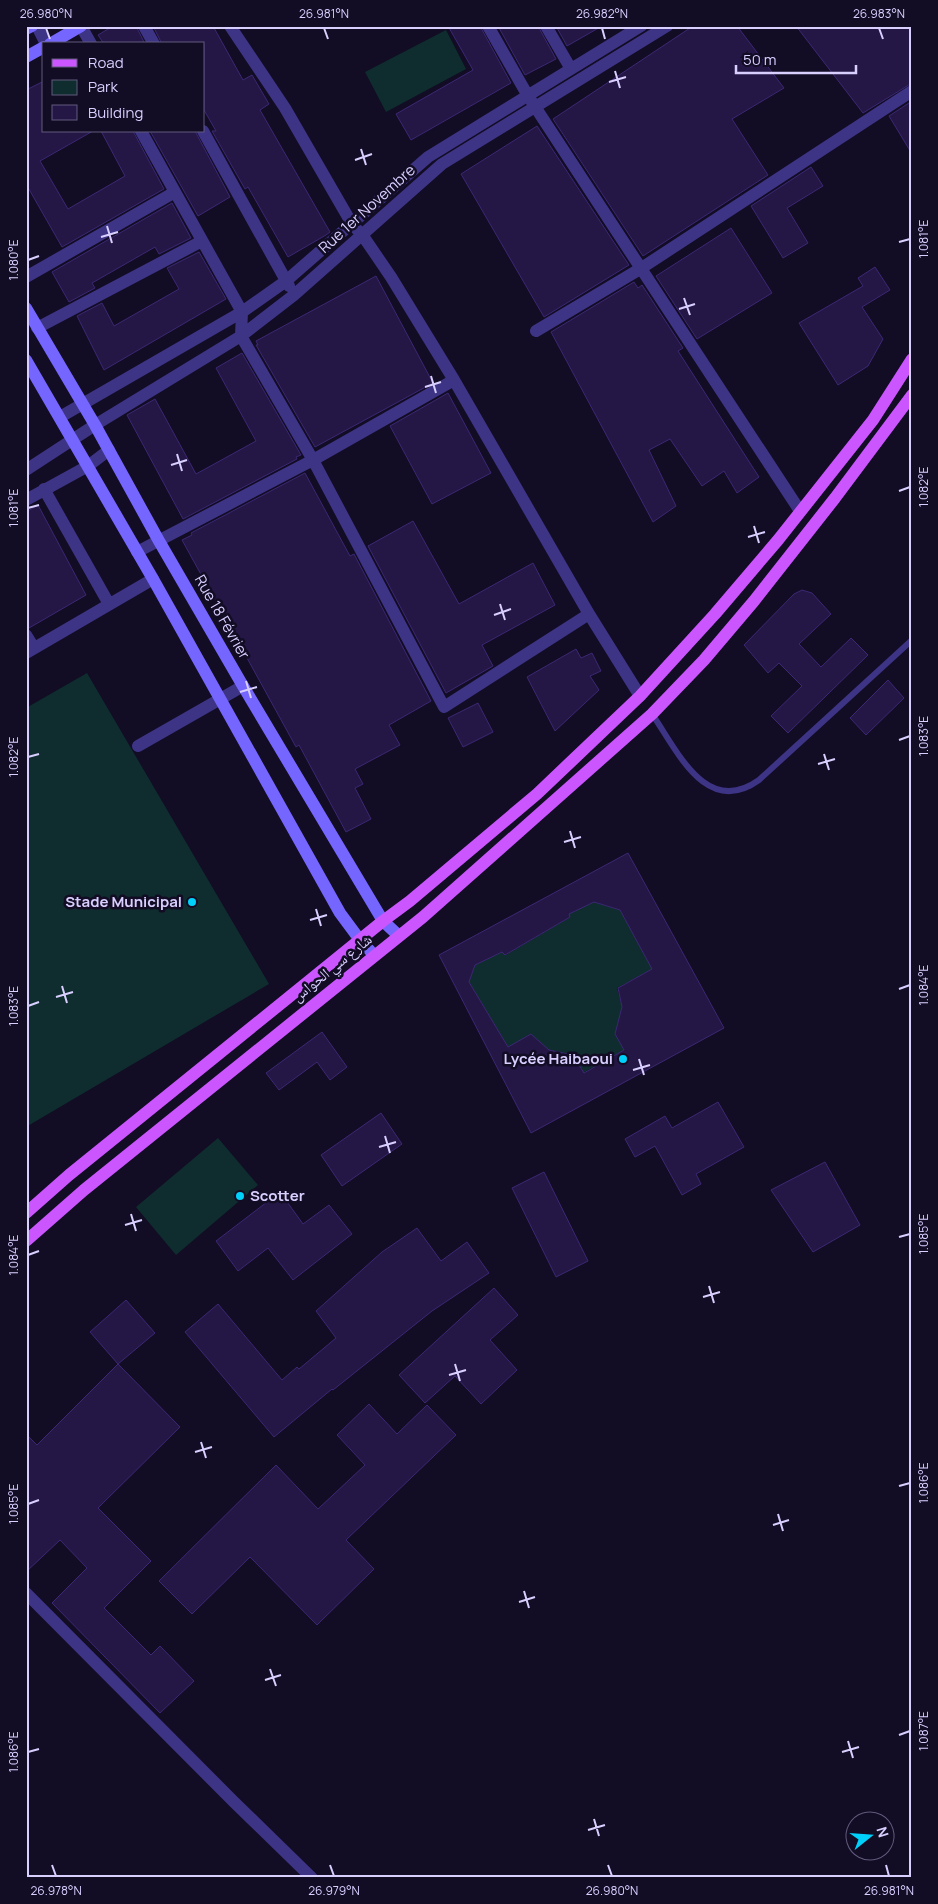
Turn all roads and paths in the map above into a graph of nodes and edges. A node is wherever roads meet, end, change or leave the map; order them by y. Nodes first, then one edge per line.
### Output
1 (32, 26) edge
2 (37, 26) edge
3 (81, 26) edge
4 (144, 26) edge
5 (230, 26) edge
6 (488, 26) edge
7 (546, 26) edge
8 (641, 26) edge
9 (661, 28) edge
10 (26, 30) edge
11 (45, 42) edge
12 (53, 42) edge
13 (90, 42) edge
14 (153, 42) edge
15 (42, 48) edge
16 (26, 57) edge
17 (570, 69) junction
18 (912, 91) edge
19 (528, 96) junction
20 (536, 107) junction
21 (142, 132) edge
22 (204, 132) edge
23 (175, 192) junction
24 (352, 224) junction
25 (363, 236) junction
26 (202, 241) junction
27 (640, 269) junction
28 (26, 277) edge
29 (286, 281) junction
30 (294, 295) junction
31 (26, 308) edge
32 (242, 312) junction
33 (38, 328) junction
34 (536, 331) dead end
35 (241, 336) junction
36 (912, 359) edge
37 (26, 360) edge
38 (454, 380) junction
39 (912, 395) edge
40 (83, 404) junction
41 (60, 417) junction
42 (95, 424) junction
43 (72, 441) junction
44 (109, 450) junction
45 (313, 460) junction
46 (88, 466) junction
47 (26, 470) edge
48 (44, 489) junction
49 (26, 500) edge
50 (800, 511) junction
51 (159, 541) junction
52 (137, 552) junction
53 (153, 579) junction
54 (109, 604) junction
55 (589, 614) junction
56 (26, 635) edge
57 (912, 640) edge
58 (30, 651) edge
59 (243, 686) junction
60 (640, 696) junction
61 (220, 699) junction
62 (652, 714) junction
63 (138, 746) dead end
64 (383, 921) junction
65 (398, 936) junction
66 (360, 940) junction
67 (374, 955) junction
68 (26, 1213) edge
69 (26, 1241) edge
70 (26, 1593) edge
71 (312, 1878) edge

1 - 10 street
2 - 11 street
3 - 12 street
3 - 13 street
4 - 14 street
5 - 24 street
6 - 19 street
7 - 17 street
8 - 17 street, Rue 1er Novembre
9 - 20 street, Rue 1er Novembre
15 - 16 street
17 - 19 street, Rue 1er Novembre
18 - 27 street
19 - 20 street
19 - 24 street, Rue 1er Novembre
20 - 25 street, Rue 1er Novembre
20 - 27 street
21 - 23 street
22 - 29 street
23 - 26 street
23 - 28 street
24 - 25 street
24 - 29 street, Rue 1er Novembre
25 - 30 street, Rue 1er Novembre
25 - 38 street
26 - 32 street
26 - 33 street
27 - 34 street
27 - 50 street
29 - 30 street
29 - 32 street, Rue 1er Novembre
30 - 35 street, Rue 1er Novembre
31 - 33 street, Rue 18 Février
32 - 35 street
32 - 40 street, Rue 1er Novembre
33 - 40 street, Rue 18 Février
35 - 42 street, Rue 1er Novembre
35 - 45 street
36 - 50 main road, شارع سي الحواس
37 - 41 street
38 - 45 street
38 - 55 street
39 - 62 main road, شارع سي الحواس
40 - 41 street, Rue 1er Novembre
40 - 42 street, Rue 18 Février
41 - 43 street
42 - 43 street, Rue 1er Novembre
42 - 44 street, Rue 18 Février
43 - 46 street
43 - 47 street
44 - 46 street
44 - 51 street, Rue 18 Février
45 - 51 street
45 - 55 street
46 - 48 street
46 - 52 street
48 - 49 street
48 - 54 street
50 - 60 main road, شارع سي الحواس
51 - 52 street
51 - 59 street, Rue 18 Février
52 - 53 street
53 - 54 street
53 - 61 street
54 - 58 street
55 - 60 street
56 - 58 street
57 - 62 lane
59 - 61 street
59 - 64 street, Rue 18 Février
60 - 62 main road
60 - 64 main road, شارع سي الحواس
61 - 63 street
61 - 66 street
62 - 65 main road, شارع سي الحواس
64 - 65 street, Rue 18 Février
64 - 66 main road, شارع سي الحواس
65 - 67 main road, شارع سي الحواس
66 - 67 street
66 - 68 main road, شارع سي الحواس
67 - 69 main road, شارع سي الحواس
70 - 71 street

